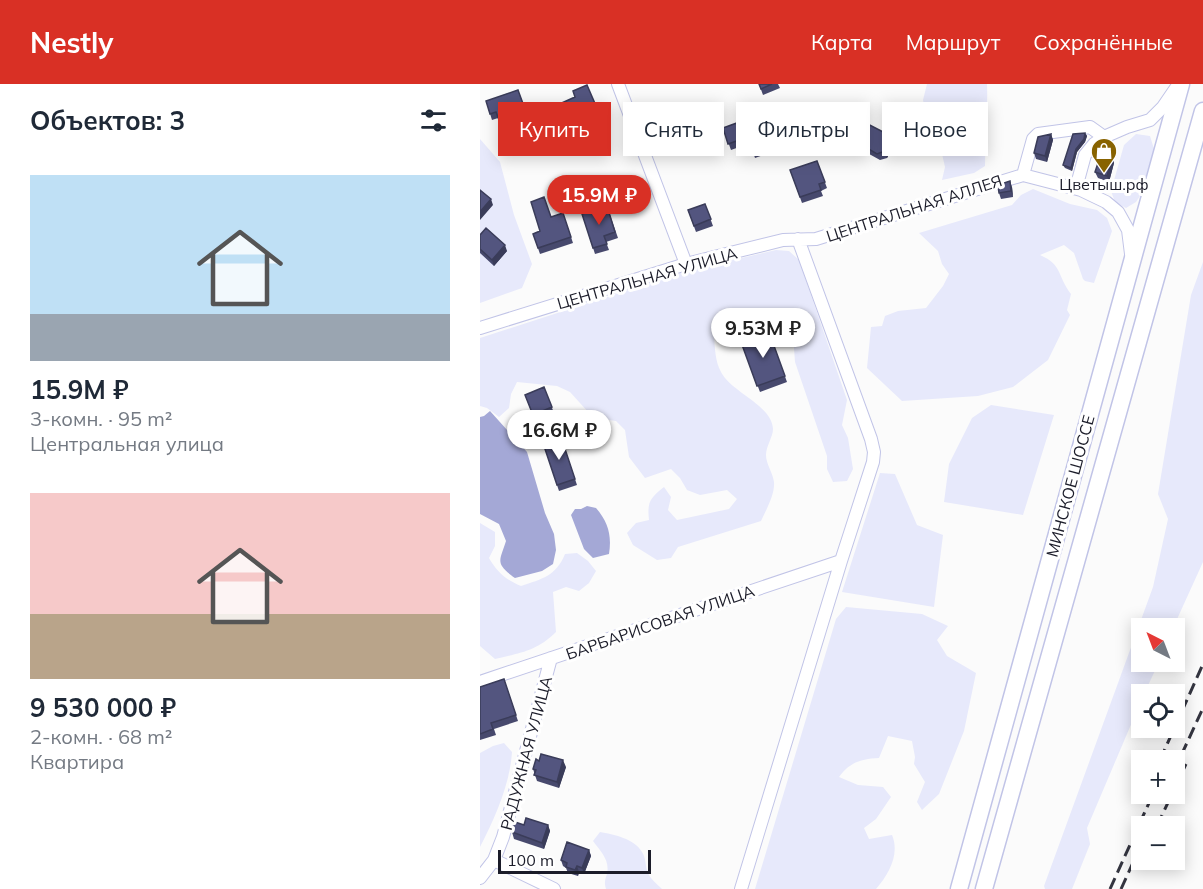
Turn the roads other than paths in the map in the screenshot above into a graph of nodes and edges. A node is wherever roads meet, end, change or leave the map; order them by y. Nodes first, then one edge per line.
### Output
1 (618, 84) edge
2 (1180, 84) edge
3 (1203, 111) edge
4 (1104, 137) junction
5 (1018, 176) junction
6 (1076, 188) junction
7 (798, 239) junction
8 (816, 239) joint
9 (686, 264) junction
10 (1131, 267) junction
11 (480, 328) edge
12 (841, 561) junction
13 (551, 658) junction
14 (480, 682) edge
15 (494, 860) junction
16 (480, 878) edge
17 (554, 889) edge
18 (741, 889) edge
19 (959, 889) edge
20 (984, 889) edge

1 - 9 street
2 - 4 street
2 - 10 highway, МИНСКОЕ ШОССЕ
3 - 20 highway, МИНСКОЕ ШОССЕ
4 - 5 street
4 - 6 street
5 - 6 street
5 - 8 street, ЦЕНТРАЛЬНАЯ АЛЛЕЯ
6 - 10 street
7 - 8 street, ЦЕНТРАЛЬНАЯ УЛИЦА
7 - 9 street, ЦЕНТРАЛЬНАЯ УЛИЦА
7 - 12 street
9 - 11 street, ЦЕНТРАЛЬНАЯ УЛИЦА
10 - 19 highway, МИНСКОЕ ШОССЕ
12 - 13 street, БАРБАРИСОВАЯ УЛИЦА
12 - 18 street
13 - 14 street, БАРБАРИСОВАЯ УЛИЦА
13 - 15 street, РАДУЖНАЯ УЛИЦА
15 - 16 street, РАДУЖНАЯ УЛИЦА
15 - 17 street

